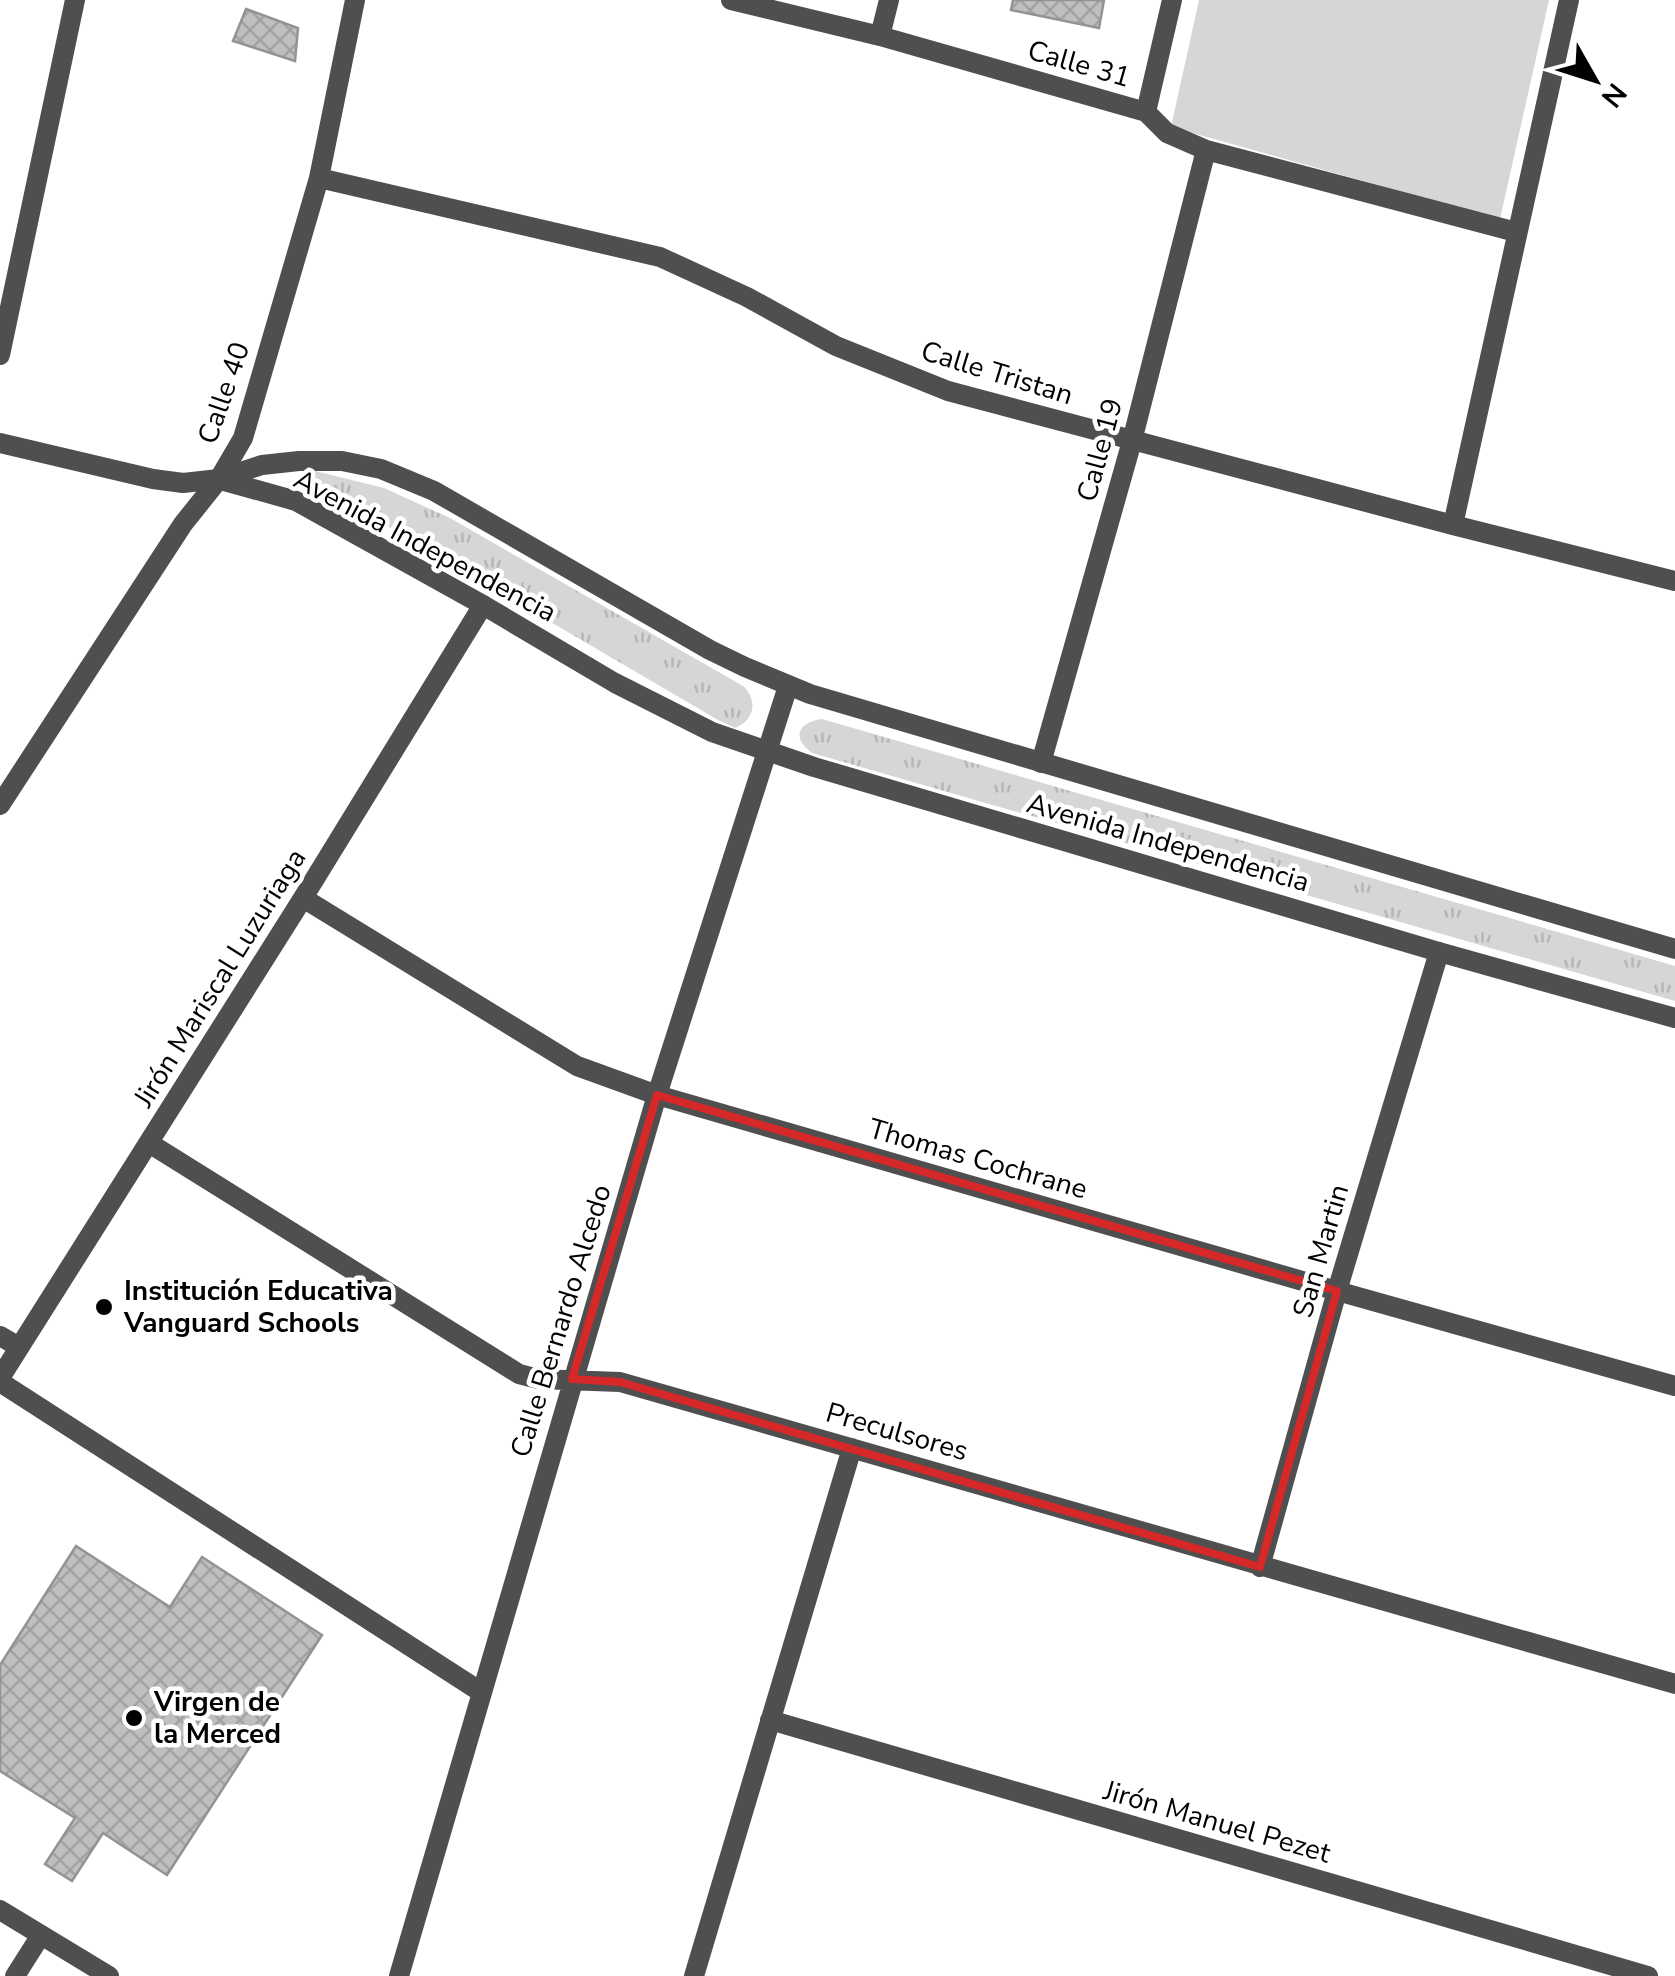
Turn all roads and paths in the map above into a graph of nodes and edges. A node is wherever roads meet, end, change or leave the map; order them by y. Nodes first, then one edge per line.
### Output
1 (75, 0) edge
2 (355, 0) edge
3 (732, 0) edge
4 (888, 0) edge
5 (1172, 0) edge
6 (1568, 0) edge
7 (880, 36) junction
8 (1146, 112) junction
9 (1206, 150) junction
10 (318, 178) junction
11 (1516, 232) junction
12 (0, 355) edge
13 (1132, 441) junction
14 (0, 443) edge
15 (219, 479) junction
16 (1453, 525) junction
17 (1675, 581) edge
18 (483, 606) junction
19 (788, 686) junction
20 (768, 753) junction
21 (1041, 763) junction
22 (0, 805) edge
23 (302, 898) junction
24 (1675, 949) edge
25 (1438, 952) junction
26 (1675, 1018) edge
27 (658, 1095) junction
28 (148, 1143) junction
29 (1338, 1291) junction
30 (0, 1336) edge
31 (19, 1347) junction
32 (572, 1379) junction
33 (0, 1380) edge
34 (1675, 1386) edge
35 (852, 1448) junction
36 (1260, 1567) junction
37 (1675, 1684) edge
38 (481, 1692) junction
39 (770, 1720) junction
40 (0, 1910) edge
41 (40, 1934) junction
42 (15, 1976) edge
43 (109, 1976) edge
44 (399, 1976) edge
45 (694, 1976) edge
46 (1648, 1976) edge

1 - 12 street
2 - 10 street, Calle 40
3 - 7 street, Calle 31
4 - 7 street
5 - 8 street
6 - 11 street
7 - 8 street, Calle 31
8 - 9 street, Calle 31
9 - 11 street, Calle 31
9 - 13 street, Calle 19
10 - 13 street, Calle Tristan
10 - 15 street, Calle 40
11 - 16 street
13 - 16 street, Calle Tristan
13 - 21 street, Calle 19
14 - 15 street
15 - 18 street, Avenida Independencia
15 - 19 street, Avenida Independencia
15 - 22 street, Calle 40
16 - 17 street, Calle Tristan
18 - 20 street, Avenida Independencia
18 - 23 street, Jirón Mariscal Luzuriaga
19 - 20 street, Calle Bernardo Alcedo
19 - 21 street, Avenida Independencia
20 - 25 street, Avenida Independencia
20 - 27 street, Calle Bernardo Alcedo
21 - 24 street, Avenida Independencia
23 - 27 street, Thomas Cochrane
23 - 28 street, Jirón Mariscal Luzuriaga
25 - 26 street, Avenida Independencia
25 - 29 street, San Martin
27 - 29 street, Thomas Cochrane
27 - 32 street, Calle Bernardo Alcedo
28 - 31 street, Jirón Mariscal Luzuriaga
28 - 32 street, Preculsores
29 - 34 street, Thomas Cochrane
29 - 36 street, San Martin
30 - 31 street
31 - 33 street, Jirón Mariscal Luzuriaga
32 - 35 street, Preculsores
32 - 38 street, Calle Bernardo Alcedo
33 - 38 street
35 - 36 street, Preculsores
35 - 39 street
36 - 37 street, Preculsores
38 - 44 street, Calle Bernardo Alcedo
39 - 45 street
39 - 46 street, Jirón Manuel Pezet
40 - 41 street
41 - 42 street
41 - 43 street

